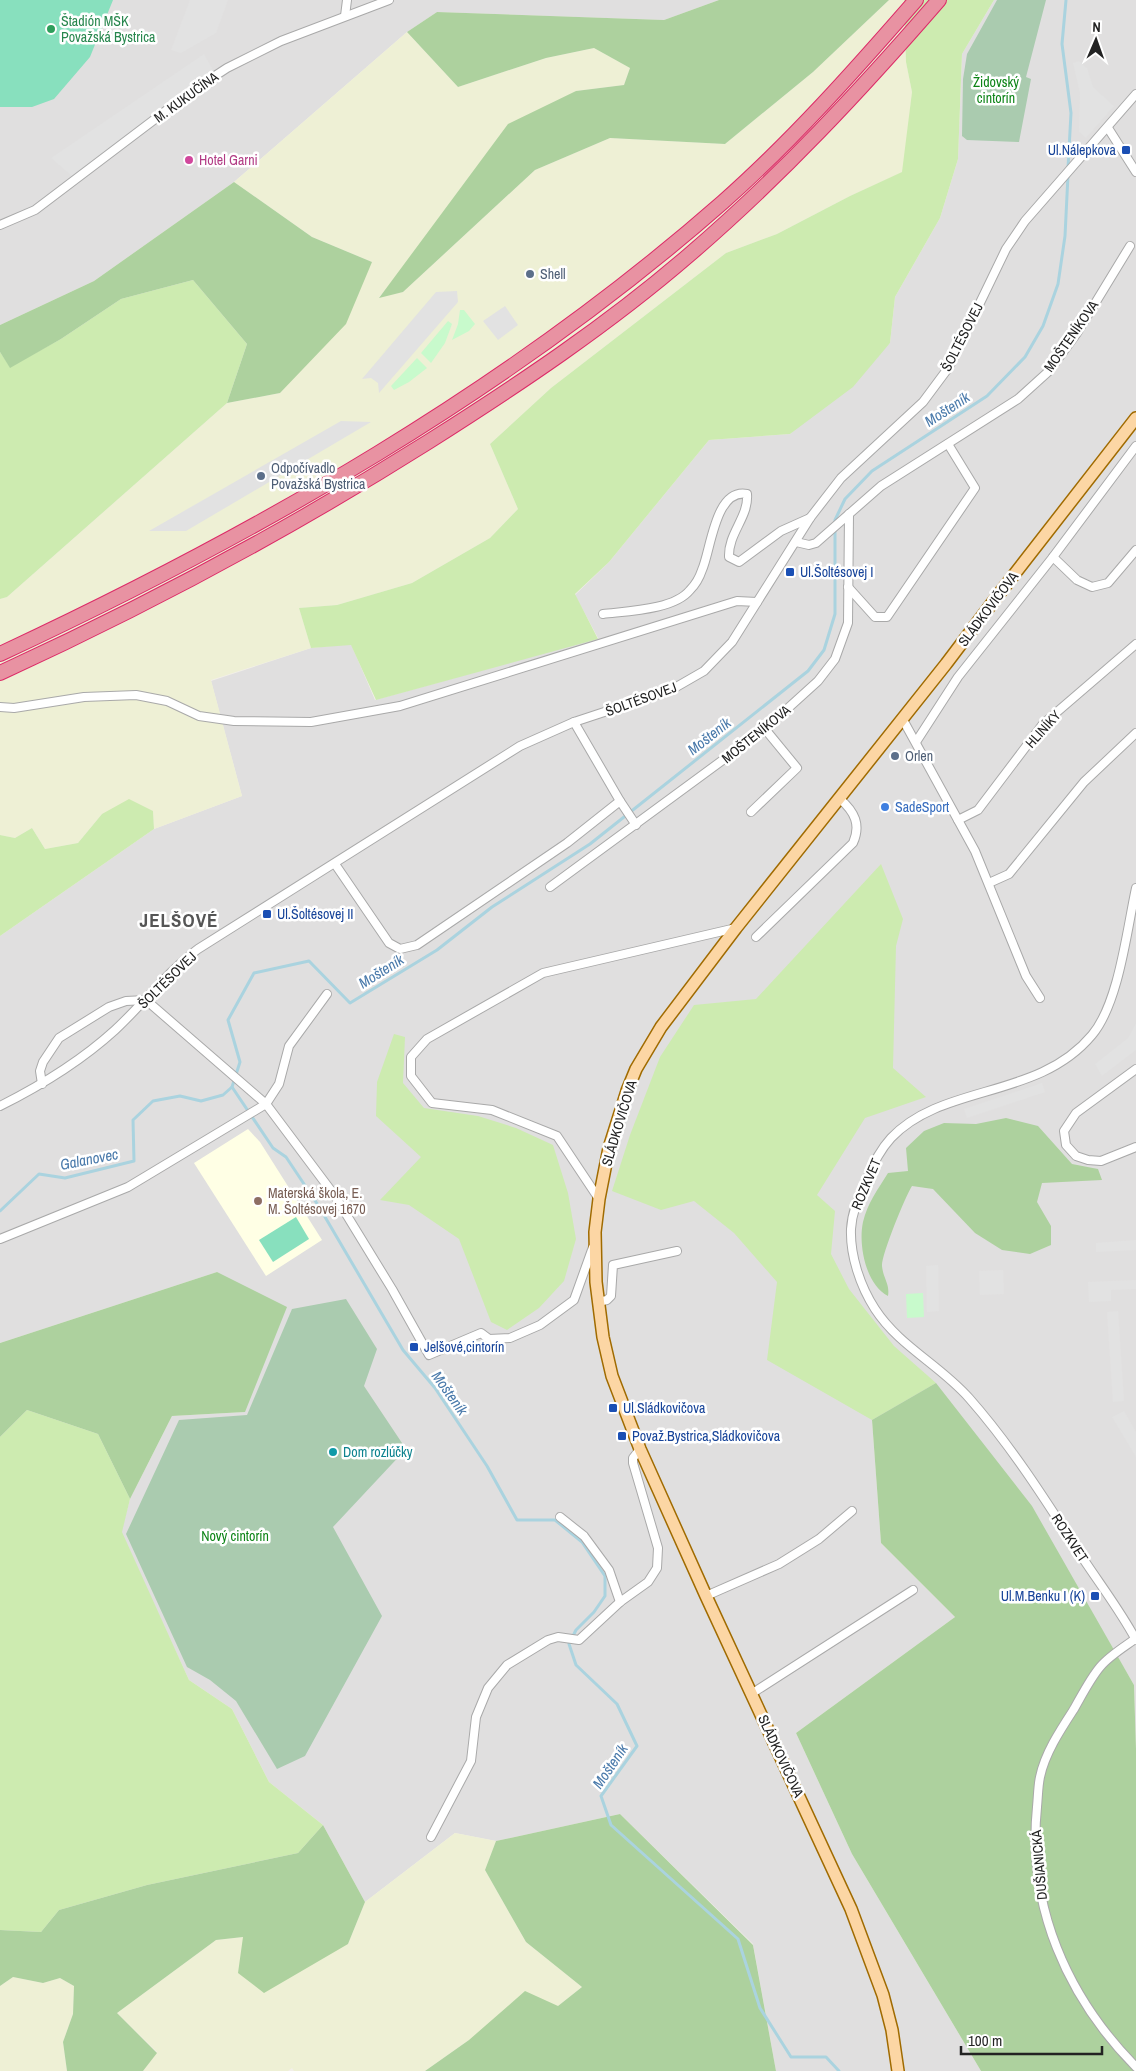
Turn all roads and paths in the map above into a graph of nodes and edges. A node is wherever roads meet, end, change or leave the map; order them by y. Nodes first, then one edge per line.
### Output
1 (347, 0) edge
2 (389, 0) edge
3 (916, 0) edge
4 (939, 0) edge
5 (345, 16) junction
6 (1136, 94) edge
7 (1108, 128) junction
8 (1136, 172) edge
9 (0, 225) edge
10 (1130, 246) dead end
11 (1136, 418) edge
12 (948, 444) junction
13 (1136, 446) edge
14 (849, 514) junction
15 (810, 518) junction
16 (796, 542) junction
17 (1136, 550) edge
18 (1053, 557) junction
19 (848, 587) junction
20 (757, 602) junction
21 (603, 614) dead end
22 (1136, 644) edge
23 (0, 654) edge
24 (0, 673) edge
25 (0, 708) edge
26 (902, 718) junction
27 (574, 722) junction
28 (765, 729) junction
29 (1136, 733) edge
30 (916, 742) junction
31 (840, 799) junction
32 (620, 801) junction
33 (751, 812) dead end
34 (958, 820) junction
35 (636, 825) junction
36 (335, 864) junction
37 (989, 884) junction
38 (550, 887) dead end
39 (1136, 888) edge
40 (736, 928) junction
41 (756, 937) dead end
42 (327, 994) dead end
43 (1040, 998) dead end
44 (146, 1000) junction
45 (1136, 1069) edge
46 (42, 1084) junction
47 (266, 1104) junction
48 (0, 1106) edge
49 (1136, 1147) edge
50 (598, 1199) junction
51 (0, 1239) edge
52 (595, 1243) junction
53 (677, 1251) dead end
54 (598, 1302) junction
55 (640, 1449) junction
56 (852, 1511) dead end
57 (560, 1517) dead end
58 (913, 1590) dead end
59 (706, 1596) junction
60 (620, 1602) junction
61 (1136, 1639) edge
62 (752, 1694) junction
63 (431, 1837) dead end
64 (1136, 2067) edge
65 (898, 2071) edge

1 - 5 street
2 - 5 street, M. KUKUČÍNA
3 - 23 highway
4 - 24 highway
5 - 9 street, M. KUKUČÍNA
6 - 7 street, ŠOLTÉSOVEJ
7 - 8 street
7 - 15 street, ŠOLTÉSOVEJ
10 - 12 street, MOŠTENÍKOVA
11 - 26 main road, SLÁDKOVIČOVA
12 - 14 street, MOŠTENÍKOVA
12 - 19 street
13 - 18 street, SLÁDKOVIČOVA
14 - 16 street, MOŠTENÍKOVA
14 - 19 street, MOŠTENÍKOVA
15 - 16 street, ŠOLTÉSOVEJ
15 - 21 street
16 - 20 street, ŠOLTÉSOVEJ
17 - 18 street
18 - 30 street, SLÁDKOVIČOVA
19 - 28 street, MOŠTENÍKOVA
20 - 25 street
20 - 27 street, ŠOLTÉSOVEJ
22 - 34 street, HLINÍKY
26 - 30 street
26 - 31 main road, SLÁDKOVIČOVA
27 - 32 street
27 - 36 street, ŠOLTÉSOVEJ
28 - 33 street
28 - 35 street, MOŠTENÍKOVA
29 - 37 street
30 - 34 street
31 - 40 main road, SLÁDKOVIČOVA
31 - 41 street
32 - 35 street
32 - 36 street
34 - 37 street
35 - 38 street, MOŠTENÍKOVA
36 - 44 street, ŠOLTÉSOVEJ
37 - 43 street
39 - 61 street, ROZKVET
40 - 50 main road, SLÁDKOVIČOVA
40 - 50 street
42 - 47 street
44 - 46 street, ŠOLTÉSOVEJ
44 - 46 street
44 - 47 street
45 - 49 street
46 - 48 street, ŠOLTÉSOVEJ
47 - 51 street
47 - 52 street
50 - 52 main road, SLÁDKOVIČOVA
52 - 54 main road, SLÁDKOVIČOVA
53 - 54 street
54 - 55 main road, SLÁDKOVIČOVA
55 - 59 main road, SLÁDKOVIČOVA
55 - 60 street
56 - 59 street
57 - 60 street
58 - 62 street
59 - 62 main road, SLÁDKOVIČOVA
60 - 63 street
61 - 64 street, DUŠIANICKÁ
62 - 65 main road, SLÁDKOVIČOVA

